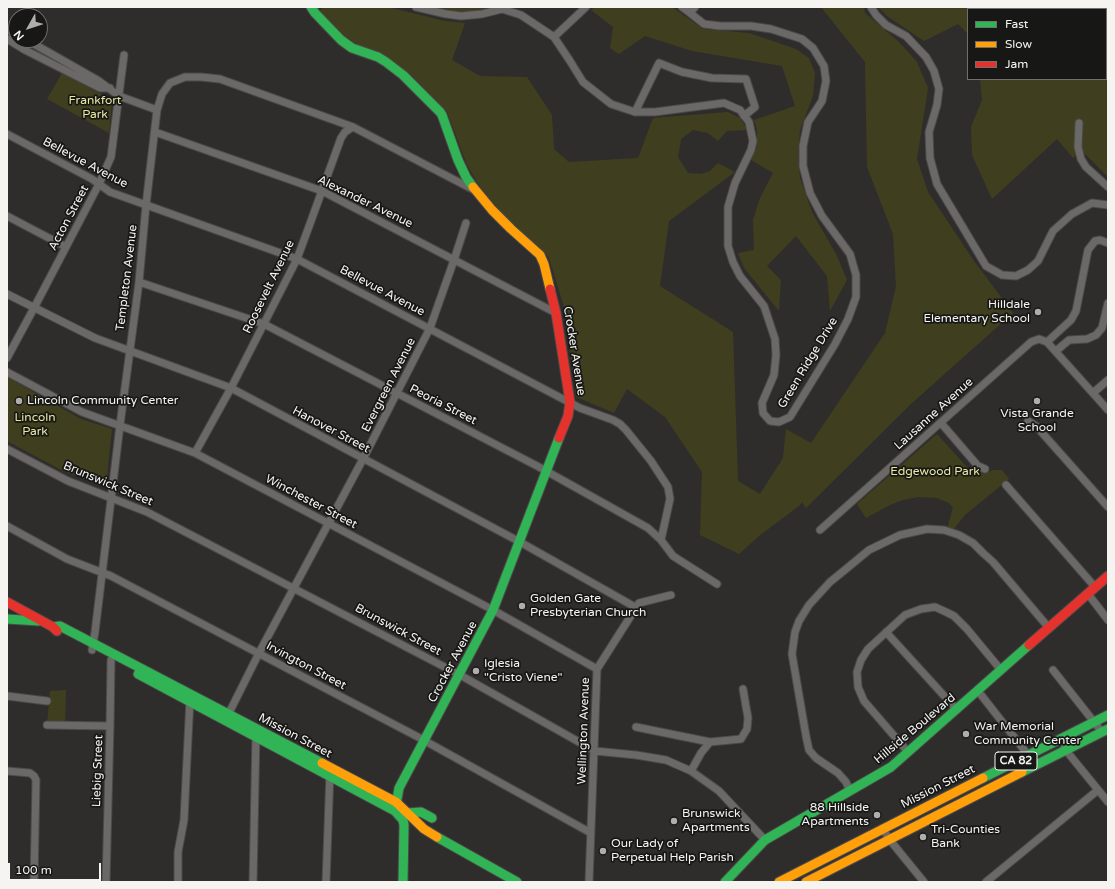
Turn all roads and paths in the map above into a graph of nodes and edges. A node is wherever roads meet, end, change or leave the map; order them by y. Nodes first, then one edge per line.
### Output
1 (311, 7) edge
2 (416, 7) edge
3 (586, 7) edge
4 (682, 7) edge
5 (871, 7) edge
6 (692, 10) edge
7 (554, 37) junction
8 (7, 39) edge
9 (41, 48) edge
10 (124, 55) dead end
11 (110, 88) junction
12 (119, 96) junction
13 (157, 110) junction
14 (635, 112) junction
15 (744, 116) junction
16 (334, 120) junction
17 (1078, 123) dead end
18 (353, 127) junction
19 (155, 132) junction
20 (7, 134) edge
21 (341, 138) junction
22 (99, 184) junction
23 (1108, 187) edge
24 (322, 191) junction
25 (476, 191) junction
26 (146, 205) junction
27 (1108, 205) edge
28 (7, 216) edge
29 (466, 223) dead end
30 (1108, 243) edge
31 (66, 247) junction
32 (297, 259) junction
33 (454, 260) junction
34 (139, 282) junction
35 (7, 294) edge
36 (1108, 302) edge
37 (34, 308) junction
38 (556, 313) junction
39 (264, 324) junction
40 (430, 328) junction
41 (1047, 342) junction
42 (1056, 351) junction
43 (129, 352) junction
44 (7, 358) edge
45 (7, 372) edge
46 (1108, 380) edge
47 (231, 388) junction
48 (1093, 393) junction
49 (397, 394) junction
50 (570, 402) junction
51 (1108, 410) edge
52 (1028, 421) dead end
53 (941, 423) junction
54 (120, 426) junction
55 (7, 449) edge
56 (195, 453) junction
57 (363, 459) junction
58 (985, 469) dead end
59 (547, 472) junction
60 (1006, 485) dead end
61 (111, 498) junction
62 (1108, 507) edge
63 (328, 524) junction
64 (7, 526) edge
65 (820, 530) dead end
66 (661, 540) junction
67 (520, 542) junction
68 (102, 572) junction
69 (1108, 576) edge
70 (717, 584) dead end
71 (1096, 587) junction
72 (294, 588) junction
73 (1088, 594) junction
74 (671, 595) dead end
75 (7, 602) edge
76 (16, 607) junction
77 (635, 607) junction
78 (493, 610) junction
79 (7, 618) edge
80 (1108, 620) edge
81 (43, 621) junction
82 (1049, 628) junction
83 (886, 632) junction
84 (93, 646) junction
85 (259, 653) junction
86 (111, 660) junction
87 (597, 669) junction
88 (1001, 670) junction
89 (1053, 670) dead end
90 (460, 675) junction
91 (743, 689) dead end
92 (978, 691) junction
93 (7, 696) edge
94 (190, 698) junction
95 (47, 700) dead end
96 (957, 710) junction
97 (1108, 715) edge
98 (227, 717) junction
99 (1094, 722) junction
100 (47, 725) dead end
101 (110, 726) junction
102 (636, 727) dead end
103 (1105, 731) edge
104 (256, 733) junction
105 (1058, 740) junction
106 (425, 741) junction
107 (710, 742) junction
108 (1066, 751) junction
109 (595, 752) junction
110 (908, 752) junction
111 (1028, 755) junction
112 (1036, 766) junction
113 (7, 771) edge
114 (691, 771) junction
115 (330, 772) junction
116 (1098, 790) junction
117 (850, 791) junction
118 (1108, 802) edge
119 (396, 807) junction
120 (408, 813) junction
121 (432, 818) dead end
122 (404, 825) junction
123 (883, 829) junction
124 (591, 832) junction
125 (431, 834) junction
126 (889, 839) junction
127 (765, 840) junction
128 (34, 882) edge
129 (106, 882) edge
130 (178, 882) edge
131 (253, 882) edge
132 (326, 882) edge
133 (403, 882) edge
134 (517, 882) edge
135 (589, 882) edge
136 (725, 882) edge
137 (779, 882) edge
138 (806, 882) edge
139 (924, 882) edge
140 (986, 882) edge

1 - 25 main road, Crocker Avenue
2 - 7 street
3 - 7 street
4 - 6 street, Green Ridge Drive
5 - 27 street
6 - 15 street, Green Ridge Drive
7 - 14 street
8 - 11 street
9 - 11 street
10 - 12 street, Acton Street
11 - 12 street
12 - 13 street
12 - 22 street, Acton Street
13 - 16 street, Templeton Avenue
13 - 19 street, Templeton Avenue
14 - 15 street
14 - 15 street
16 - 18 street, Templeton Avenue
16 - 21 street
17 - 23 street
18 - 21 street, Roosevelt Avenue
18 - 25 street, Templeton Avenue
19 - 24 street, Alexander Avenue
19 - 26 street, Templeton Avenue
20 - 22 street, Bellevue Avenue
21 - 24 street, Roosevelt Avenue
22 - 26 street, Bellevue Avenue
22 - 31 street, Acton Street
24 - 32 street, Roosevelt Avenue
24 - 33 street, Alexander Avenue
25 - 38 main road, Crocker Avenue
26 - 32 street, Bellevue Avenue
26 - 34 street, Templeton Avenue
28 - 31 street
29 - 33 street, Evergreen Avenue
30 - 41 street
31 - 37 street, Acton Street
32 - 39 street, Roosevelt Avenue
32 - 40 street, Bellevue Avenue
33 - 38 street, Alexander Avenue
33 - 40 street, Evergreen Avenue
34 - 39 street, Peoria Street
34 - 43 street, Templeton Avenue
35 - 37 street, Hanover Street
36 - 42 street
37 - 43 street, Hanover Street
37 - 44 street, Acton Street
38 - 50 main road, Crocker Avenue
39 - 47 street, Roosevelt Avenue
39 - 49 street, Peoria Street
40 - 49 street, Evergreen Avenue
40 - 50 street, Bellevue Avenue
41 - 42 street
41 - 53 street, Lausanne Avenue
42 - 48 street
43 - 47 street, Hanover Street
43 - 54 street, Templeton Avenue
45 - 54 street, Winchester Street
46 - 48 street
47 - 56 street, Roosevelt Avenue
47 - 57 street, Hanover Street
48 - 51 street
49 - 57 street, Evergreen Avenue
49 - 59 street, Peoria Street
50 - 59 main road, Crocker Avenue
50 - 66 street, Bellevue Avenue
52 - 62 street
53 - 58 street
53 - 65 street, Lausanne Avenue
54 - 56 street, Winchester Street
54 - 61 street, Templeton Avenue
55 - 61 street, Brunswick Street
56 - 63 street, Winchester Street
57 - 63 street, Evergreen Avenue
57 - 67 street, Hanover Street
59 - 66 street, Peoria Street
59 - 67 main road, Crocker Avenue
60 - 71 street
61 - 68 street, Templeton Avenue
61 - 72 street, Brunswick Street
63 - 72 street, Evergreen Avenue
63 - 78 street, Winchester Street
64 - 68 street, Irvington Street
66 - 70 street, Peoria Street
67 - 77 street, Hanover Street
67 - 78 main road, Crocker Avenue
68 - 84 street, Templeton Avenue
68 - 85 street, Irvington Street
69 - 71 main road, Hillside Boulevard
71 - 73 main road, Hillside Boulevard
72 - 85 street, Evergreen Avenue
72 - 90 street, Brunswick Street
73 - 80 street
73 - 82 main road, Hillside Boulevard
74 - 77 street
75 - 76 main road, Mission Street
76 - 79 main road
76 - 81 main road, Mission Street
77 - 87 street, Wellington Avenue
78 - 87 street, Winchester Street
78 - 90 main road, Crocker Avenue
79 - 81 main road
81 - 84 main road, Mission Street
82 - 88 main road, Hillside Boulevard
82 - 117 street
83 - 88 street
83 - 96 street
83 - 110 street
84 - 86 main road, Mission Street
84 - 94 main road, Mission Street
85 - 98 street, Evergreen Avenue
85 - 106 street, Irvington Street
86 - 94 main road, Mission Street
86 - 101 street, Liebig Street
87 - 109 street, Wellington Avenue
88 - 92 main road, Hillside Boulevard
89 - 99 street
90 - 106 main road, Crocker Avenue
90 - 109 street, Brunswick Street
91 - 107 street
92 - 96 main road, Hillside Boulevard
92 - 111 street
93 - 95 street
94 - 98 main road, Mission Street
94 - 130 street
96 - 110 main road, Hillside Boulevard
97 - 99 main road, Mission Street / CA 82
98 - 104 main road, Mission Street
99 - 103 street
99 - 105 main road, Mission Street / CA 82
100 - 101 street
101 - 129 street, Liebig Street
102 - 107 street
103 - 108 main road, Mission Street / CA 82
104 - 115 main road, Mission Street
104 - 131 street
105 - 108 street
105 - 111 main road, Mission Street / CA 82
106 - 119 main road, Crocker Avenue
106 - 124 street, Irvington Street
107 - 114 street
108 - 112 main road, Mission Street / CA 82
108 - 116 street
109 - 114 street, Brunswick Street
109 - 124 street, Wellington Avenue
110 - 117 main road, Hillside Boulevard
111 - 112 street
111 - 123 main road, Mission Street / CA 82
112 - 126 main road, Mission Street / CA 82
113 - 128 street
114 - 127 street, Brunswick Street
115 - 119 main road, Mission Street
115 - 132 street
116 - 118 street
116 - 140 street
117 - 127 main road, Hillside Boulevard
119 - 120 main road, Mission Street
119 - 122 main road
120 - 121 main road
120 - 125 main road, Mission Street
122 - 125 main road
122 - 133 main road
123 - 126 street
123 - 137 main road, Mission Street / CA 82
124 - 135 street, Wellington Avenue
125 - 134 main road, Mission Street
126 - 138 main road, Mission Street / CA 82
126 - 139 street
127 - 136 main road, Hillside Boulevard

